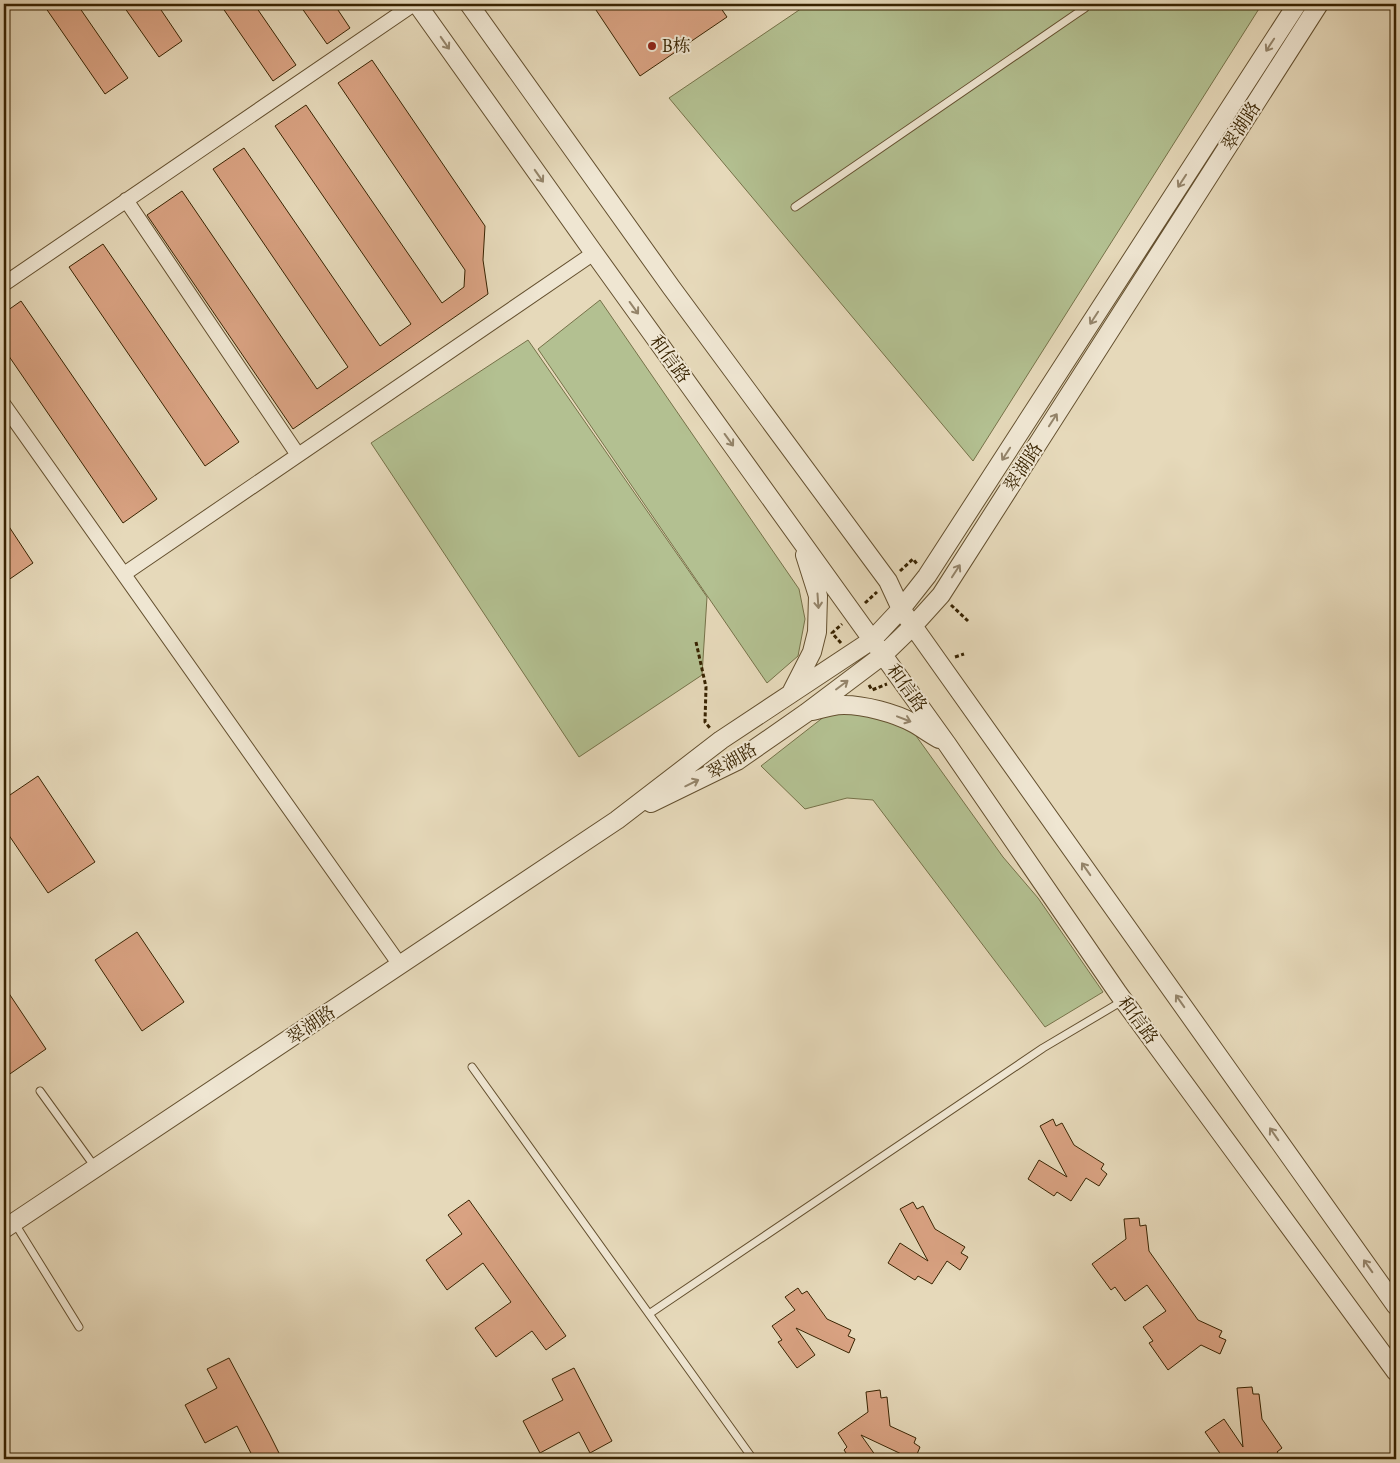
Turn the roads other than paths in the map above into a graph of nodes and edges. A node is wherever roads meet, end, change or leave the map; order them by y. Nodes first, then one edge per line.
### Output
1 (415, 4) edge
2 (469, 4) edge
3 (1088, 4) edge
4 (1297, 4) edge
5 (1319, 4) edge
6 (126, 200) junction
7 (795, 207) dead end
8 (594, 253) junction
9 (4, 284) edge
10 (4, 405) edge
11 (298, 455) junction
12 (799, 538) junction
13 (124, 574) junction
14 (901, 610) junction
15 (914, 626) junction
16 (872, 640) junction
17 (883, 655) junction
18 (791, 694) junction
19 (806, 713) junction
20 (947, 744) junction
21 (617, 820) junction
22 (400, 965) junction
23 (1124, 1000) junction
24 (472, 1067) dead end
25 (40, 1091) dead end
26 (96, 1167) junction
27 (9, 1225) edge
28 (1396, 1306) edge
29 (649, 1314) junction
30 (79, 1327) dead end
31 (1396, 1372) edge
32 (753, 1459) edge

1 - 6 street
1 -> 8 street, 和信路
2 - 14 street
3 - 7 lane
4 -> 14 street, 翠湖路
15 -> 5 street, 翠湖路
6 - 9 street
6 - 11 street
8 - 11 street
8 -> 12 street, 和信路
10 - 13 street
11 - 13 street
12 - 16 street, 和信路
12 -> 18 street
13 - 22 street
14 - 15 street
14 - 16 street, 翠湖路
15 - 17 street, 翠湖路
28 -> 15 street
16 - 17 street, 和信路
16 - 18 street, 翠湖路
19 -> 17 street, 翠湖路
17 - 20 street, 和信路
18 - 21 street, 翠湖路
19 -> 20 street
21 -> 19 street, 翠湖路
20 - 23 street, 和信路
21 - 22 street, 翠湖路
22 - 26 street, 翠湖路
23 - 29 lane
23 - 31 street, 和信路
24 - 29 lane
25 - 26 lane
26 - 27 street, 翠湖路
27 - 30 lane
29 - 32 lane

